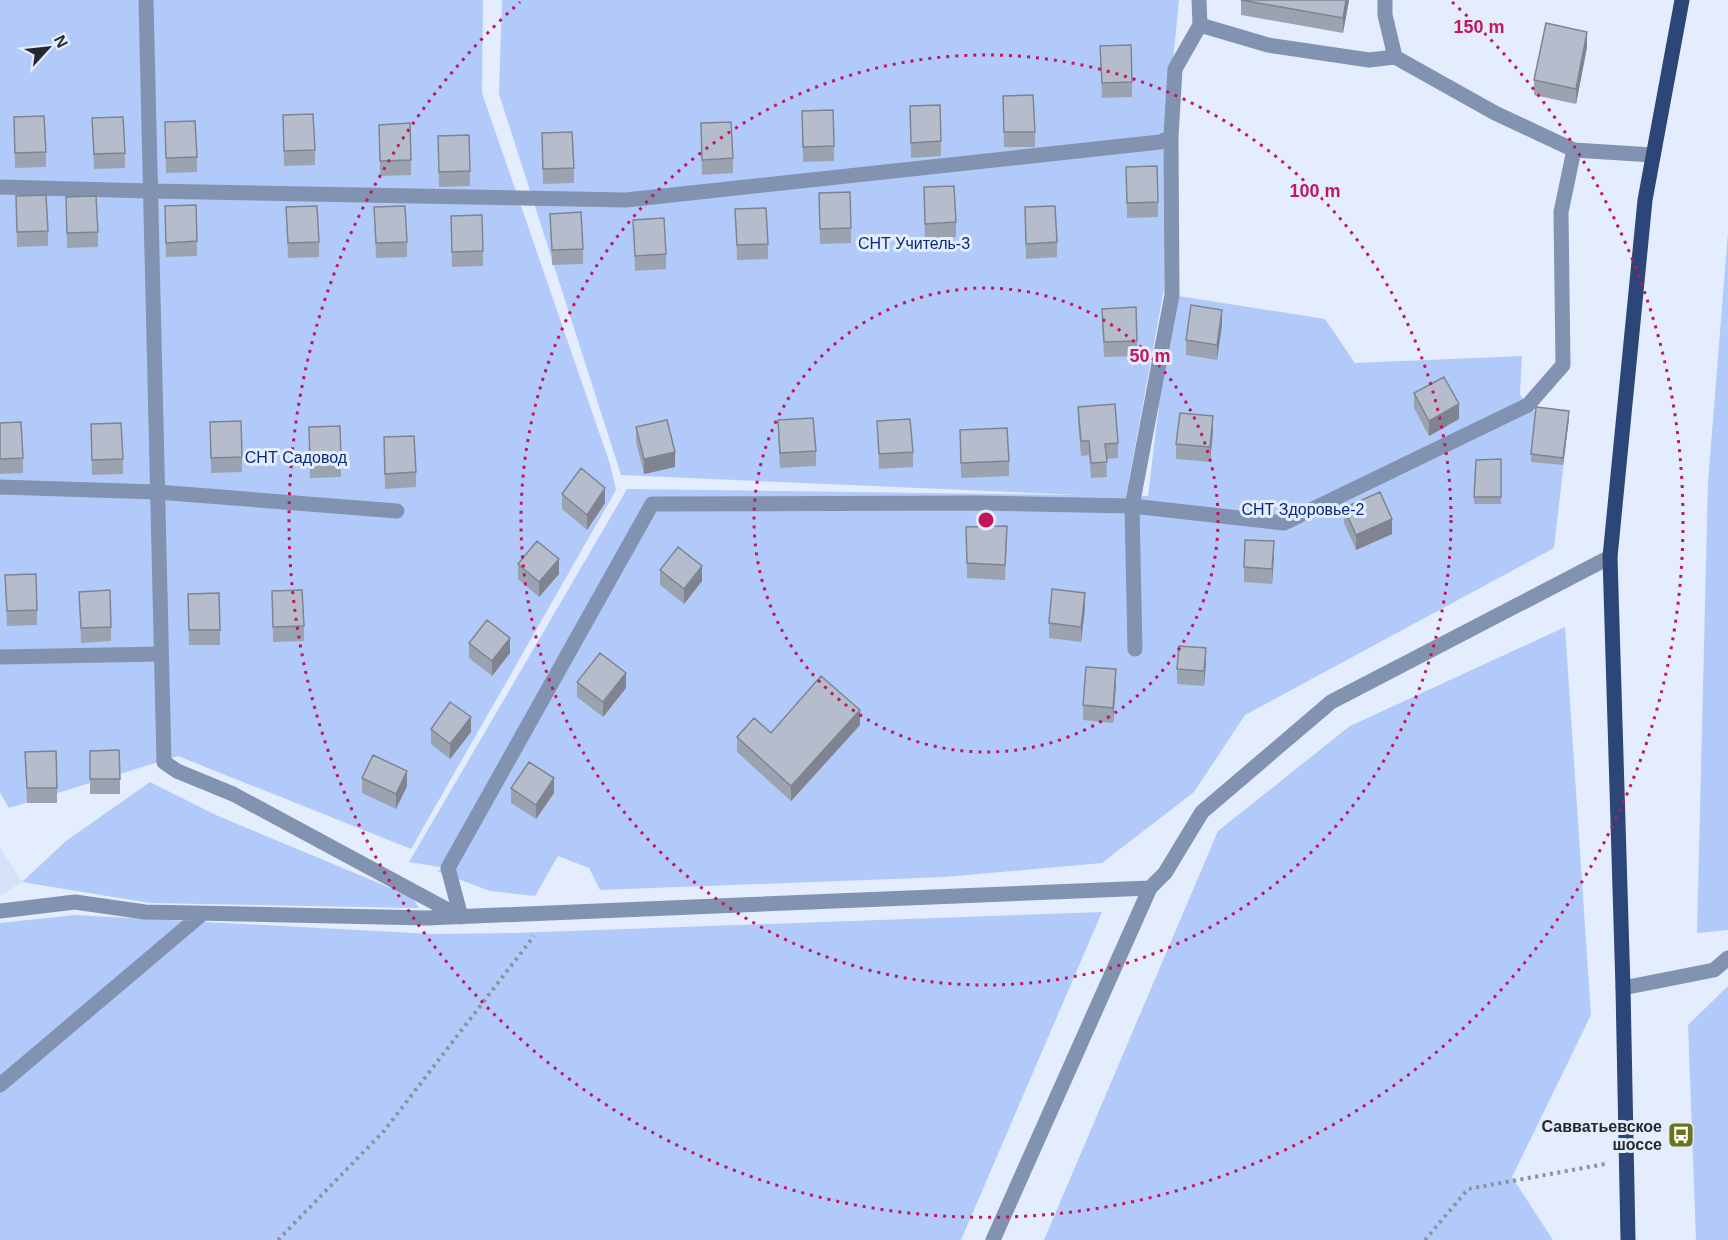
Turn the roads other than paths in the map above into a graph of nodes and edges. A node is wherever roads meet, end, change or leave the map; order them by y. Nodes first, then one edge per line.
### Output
1 (146, 0) edge
2 (1199, 0) edge
3 (1385, 0) edge
4 (1682, 0) edge
5 (1200, 25) junction
6 (1395, 57) junction
7 (1171, 137) junction
8 (1574, 150) junction
9 (1653, 155) junction
10 (0, 188) edge
11 (150, 191) junction
12 (0, 487) edge
13 (158, 492) junction
14 (1132, 506) junction
15 (397, 511) dead end
16 (1610, 557) junction
17 (1135, 649) dead end
18 (161, 654) junction
19 (0, 657) edge
20 (1150, 888) junction
21 (0, 911) edge
22 (202, 914) junction
23 (461, 917) junction
24 (1728, 958) edge
25 (1721, 972) edge
26 (1623, 988) junction
27 (0, 1085) edge
28 (993, 1240) edge
29 (1628, 1240) edge

1 - 11 street
2 - 5 street
3 - 6 street
4 - 9 main road
5 - 6 street
5 - 7 street
6 - 8 street
7 - 11 street
7 - 14 street
8 - 9 street
8 - 14 street
9 - 16 main road
10 - 11 street
11 - 13 street
12 - 13 street
13 - 15 street
13 - 18 street
14 - 17 street
14 - 23 street
16 - 20 street
16 - 26 main road
18 - 19 street
18 - 23 street
20 - 23 street
20 - 28 street
21 - 22 street
22 - 23 street
22 - 27 street
24 - 25 street
25 - 26 street
26 - 29 main road

